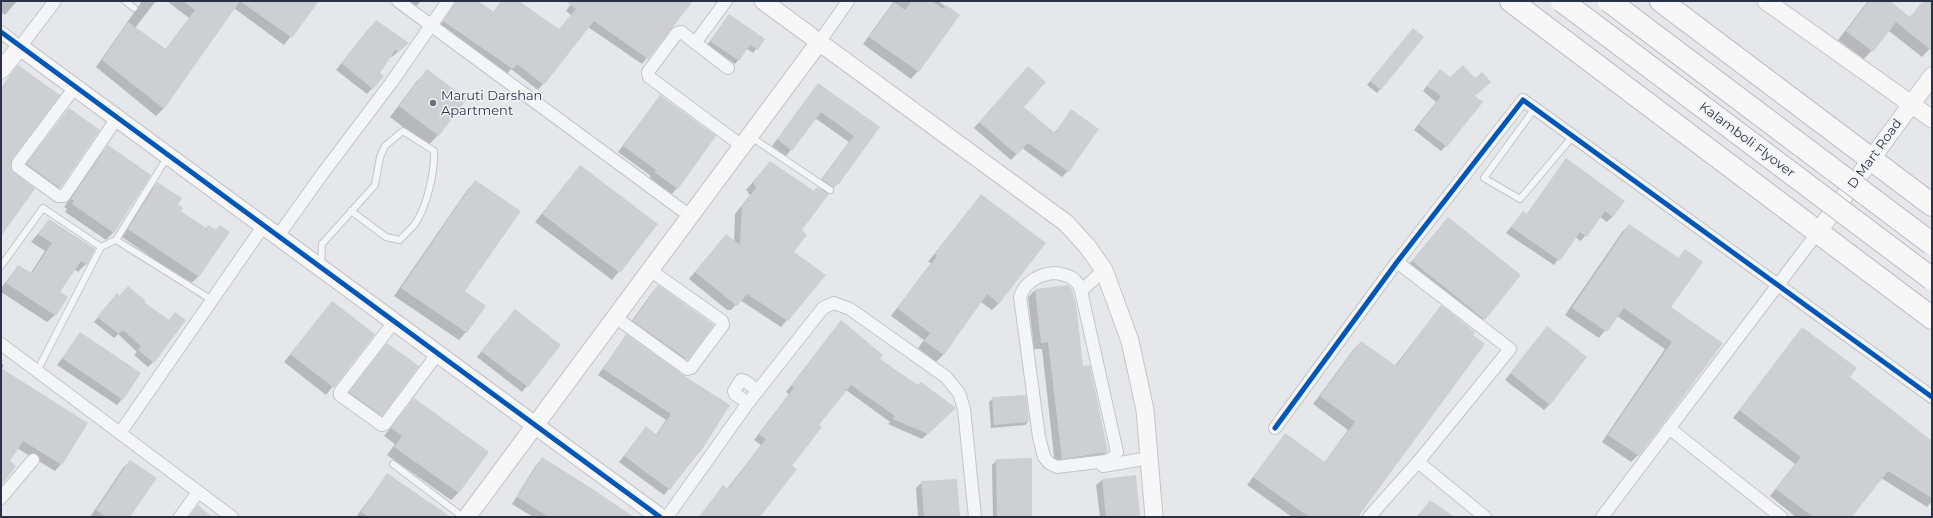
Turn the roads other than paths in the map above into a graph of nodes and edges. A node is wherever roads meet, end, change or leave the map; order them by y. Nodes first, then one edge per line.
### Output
1 (125, 1) edge
2 (398, 1) edge
3 (448, 1) edge
4 (726, 1) edge
5 (763, 1) edge
6 (848, 1) edge
7 (1511, 1) edge
8 (1562, 1) edge
9 (1609, 1) edge
10 (1660, 1) edge
11 (1766, 1) edge
12 (53, 2) edge
13 (134, 8) dead end
14 (430, 25) junction
15 (1, 32) edge
16 (820, 41) junction
17 (695, 43) junction
18 (20, 47) junction
19 (728, 68) dead end
20 (1, 70) edge
21 (1932, 76) edge
22 (75, 87) junction
23 (1912, 103) junction
24 (1535, 108) junction
25 (117, 118) junction
26 (1932, 119) edge
27 (1573, 136) junction
28 (745, 141) junction
29 (168, 155) junction
30 (1871, 159) junction
31 (830, 190) dead end
32 (1932, 205) edge
33 (351, 211) junction
34 (690, 216) junction
35 (264, 225) junction
36 (1818, 232) junction
37 (278, 236) junction
38 (116, 240) junction
39 (1932, 244) edge
40 (101, 247) junction
41 (1397, 262) junction
42 (1, 266) edge
43 (321, 268) junction
44 (650, 270) junction
45 (1104, 270) junction
46 (1932, 279) edge
47 (1778, 285) junction
48 (1081, 291) junction
49 (212, 300) junction
50 (615, 317) junction
51 (1932, 318) edge
52 (394, 322) junction
53 (1, 344) edge
54 (438, 354) junction
55 (37, 371) junction
56 (758, 391) junction
57 (1932, 397) edge
58 (748, 404) junction
59 (535, 425) junction
60 (1275, 428) dead end
61 (1669, 428) junction
62 (120, 433) junction
63 (1149, 458) junction
64 (33, 460) dead end
65 (1418, 462) junction
66 (393, 464) dead end
67 (1090, 469) dead end
68 (198, 492) junction
69 (1, 498) edge
70 (229, 516) edge
71 (180, 517) edge
72 (462, 517) edge
73 (467, 517) edge
74 (660, 517) edge
75 (667, 517) edge
76 (975, 517) edge
77 (1154, 517) edge
78 (1369, 517) edge
79 (1485, 517) edge
80 (1602, 517) edge
81 (1781, 517) edge

1 - 13 lane
2 - 14 street
3 - 14 street
4 - 17 street
5 - 16 street
6 - 16 street
7 - 36 highway
8 - 46 highway, Kalamboli Flyover, bridge
9 - 39 highway, bridge
10 - 30 highway
11 - 23 street
12 - 18 street
14 - 34 street
14 - 37 street
15 - 18 street
16 - 28 street
16 - 45 street
17 - 19 street
17 - 28 street
18 - 20 street
18 - 22 street
21 - 23 street, D Mart Road
22 - 25 street
22 - 25 street
23 - 26 street
23 - 30 street, D Mart Road
24 - 27 street
24 - 27 lane
24 - 41 street
25 - 29 street
27 - 47 street
28 - 31 lane
28 - 34 street
29 - 35 street
29 - 38 lane
30 - 32 highway
30 - 36 street, D Mart Road
33 - 33 lane
33 - 43 lane
34 - 44 street
35 - 37 street
35 - 49 street
36 - 47 street
36 - 51 highway
37 - 43 street
38 - 40 lane
38 - 49 lane
40 - 42 lane
40 - 55 lane
41 - 60 street
41 - 65 street
43 - 52 street
44 - 50 street
44 - 50 street
45 - 48 street
45 - 63 street
47 - 57 street
47 - 61 street
48 - 48 street
49 - 62 street
50 - 59 street
52 - 54 street
52 - 54 street
53 - 55 street
54 - 59 street
55 - 62 street
56 - 58 street
56 - 58 street
56 - 76 street
58 - 75 street
59 - 73 street
59 - 74 street
61 - 80 street
61 - 81 street
62 - 68 street
63 - 67 street
63 - 77 street
64 - 69 street
65 - 78 street
65 - 79 street
66 - 72 lane
68 - 70 street
68 - 71 street

